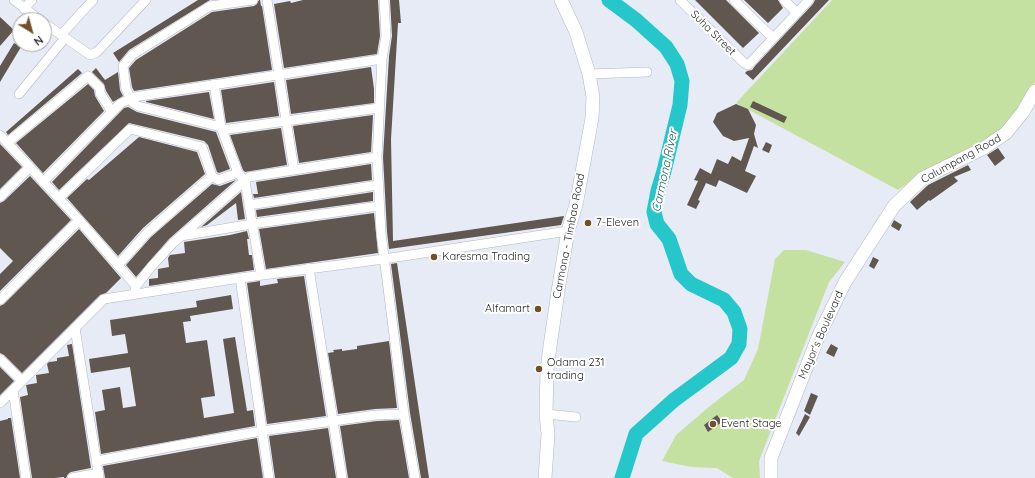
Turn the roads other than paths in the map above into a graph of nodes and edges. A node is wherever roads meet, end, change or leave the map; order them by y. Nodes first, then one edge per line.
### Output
1 (14, 0) edge
2 (32, 0) edge
3 (93, 0) edge
4 (146, 0) edge
5 (253, 0) edge
6 (267, 0) edge
7 (384, 0) edge
8 (561, 0) edge
9 (680, 0) edge
10 (734, 0) edge
11 (784, 0) edge
12 (809, 0) edge
13 (24, 8) junction
14 (29, 12) edge
15 (797, 13) junction
16 (52, 29) edge
17 (63, 37) junction
18 (773, 38) junction
19 (382, 59) junction
20 (647, 72) dead end
21 (280, 74) junction
22 (589, 74) junction
23 (214, 84) junction
24 (1035, 91) edge
25 (19, 94) dead end
26 (131, 98) junction
27 (379, 108) junction
28 (112, 112) junction
29 (286, 121) junction
30 (222, 129) junction
31 (0, 135) edge
32 (7, 143) junction
33 (377, 157) junction
34 (29, 168) junction
35 (294, 170) junction
36 (238, 173) junction
37 (212, 176) junction
38 (244, 181) junction
39 (43, 182) junction
40 (378, 185) junction
41 (0, 197) edge
42 (59, 198) junction
43 (897, 202) joint
44 (248, 205) junction
45 (379, 206) junction
46 (79, 220) junction
47 (252, 224) junction
48 (568, 232) junction
49 (181, 236) junction
50 (384, 259) junction
51 (118, 265) junction
52 (309, 268) junction
53 (261, 275) junction
54 (240, 278) junction
55 (135, 290) junction
56 (0, 300) edge
57 (75, 328) junction
58 (0, 359) edge
59 (22, 381) junction
60 (13, 390) junction
61 (0, 403) edge
62 (404, 414) junction
63 (546, 414) junction
64 (576, 417) dead end
65 (334, 422) junction
66 (262, 432) junction
67 (97, 461) junction
68 (99, 476) edge
69 (26, 478) edge
70 (72, 478) edge
71 (269, 478) edge
72 (342, 478) edge
73 (415, 478) edge
74 (545, 478) edge
75 (771, 478) edge

1 - 13 street
2 - 13 street
3 - 17 street
4 - 17 street
5 - 26 street
6 - 21 street
7 - 19 street
8 - 22 main road, Carmona - Timbao Road
9 - 18 street, Suha Street
10 - 18 street
11 - 15 street
12 - 15 street
13 - 14 street
15 - 18 street
16 - 17 street
17 - 25 street
19 - 21 street
19 - 27 street
20 - 22 street
21 - 23 street
21 - 29 street
22 - 48 main road, Carmona - Timbao Road
23 - 26 street
23 - 30 street
24 - 43 main road, Calumpang Road
26 - 28 street
26 - 30 street
27 - 29 street
27 - 33 street
28 - 32 street
28 - 39 street
29 - 30 street
29 - 35 street
30 - 36 street
31 - 32 street
32 - 34 street
33 - 35 street
33 - 40 street
34 - 39 street
34 - 41 street
35 - 38 street
36 - 37 street
36 - 38 street
37 - 42 street
37 - 51 street
38 - 44 street
38 - 49 street
39 - 42 street
40 - 44 street
40 - 45 street
42 - 46 street
43 - 75 main road, Mayor's Boulevard
44 - 47 street
45 - 47 street
45 - 50 street
46 - 51 street
46 - 56 street
47 - 49 street
47 - 53 street
48 - 50 street
48 - 63 main road, Carmona - Timbao Road
49 - 55 street
50 - 52 street
50 - 62 street
51 - 55 street
52 - 53 street
52 - 65 street
53 - 54 street
54 - 55 street
54 - 66 street
55 - 57 street
57 - 59 street
57 - 67 street
58 - 59 street
59 - 60 street
60 - 61 street
60 - 69 street
62 - 65 street
62 - 73 street
63 - 64 street
63 - 74 main road, Carmona - Timbao Road
65 - 66 street
65 - 72 street
66 - 67 street
66 - 71 street
67 - 68 street
68 - 70 street

